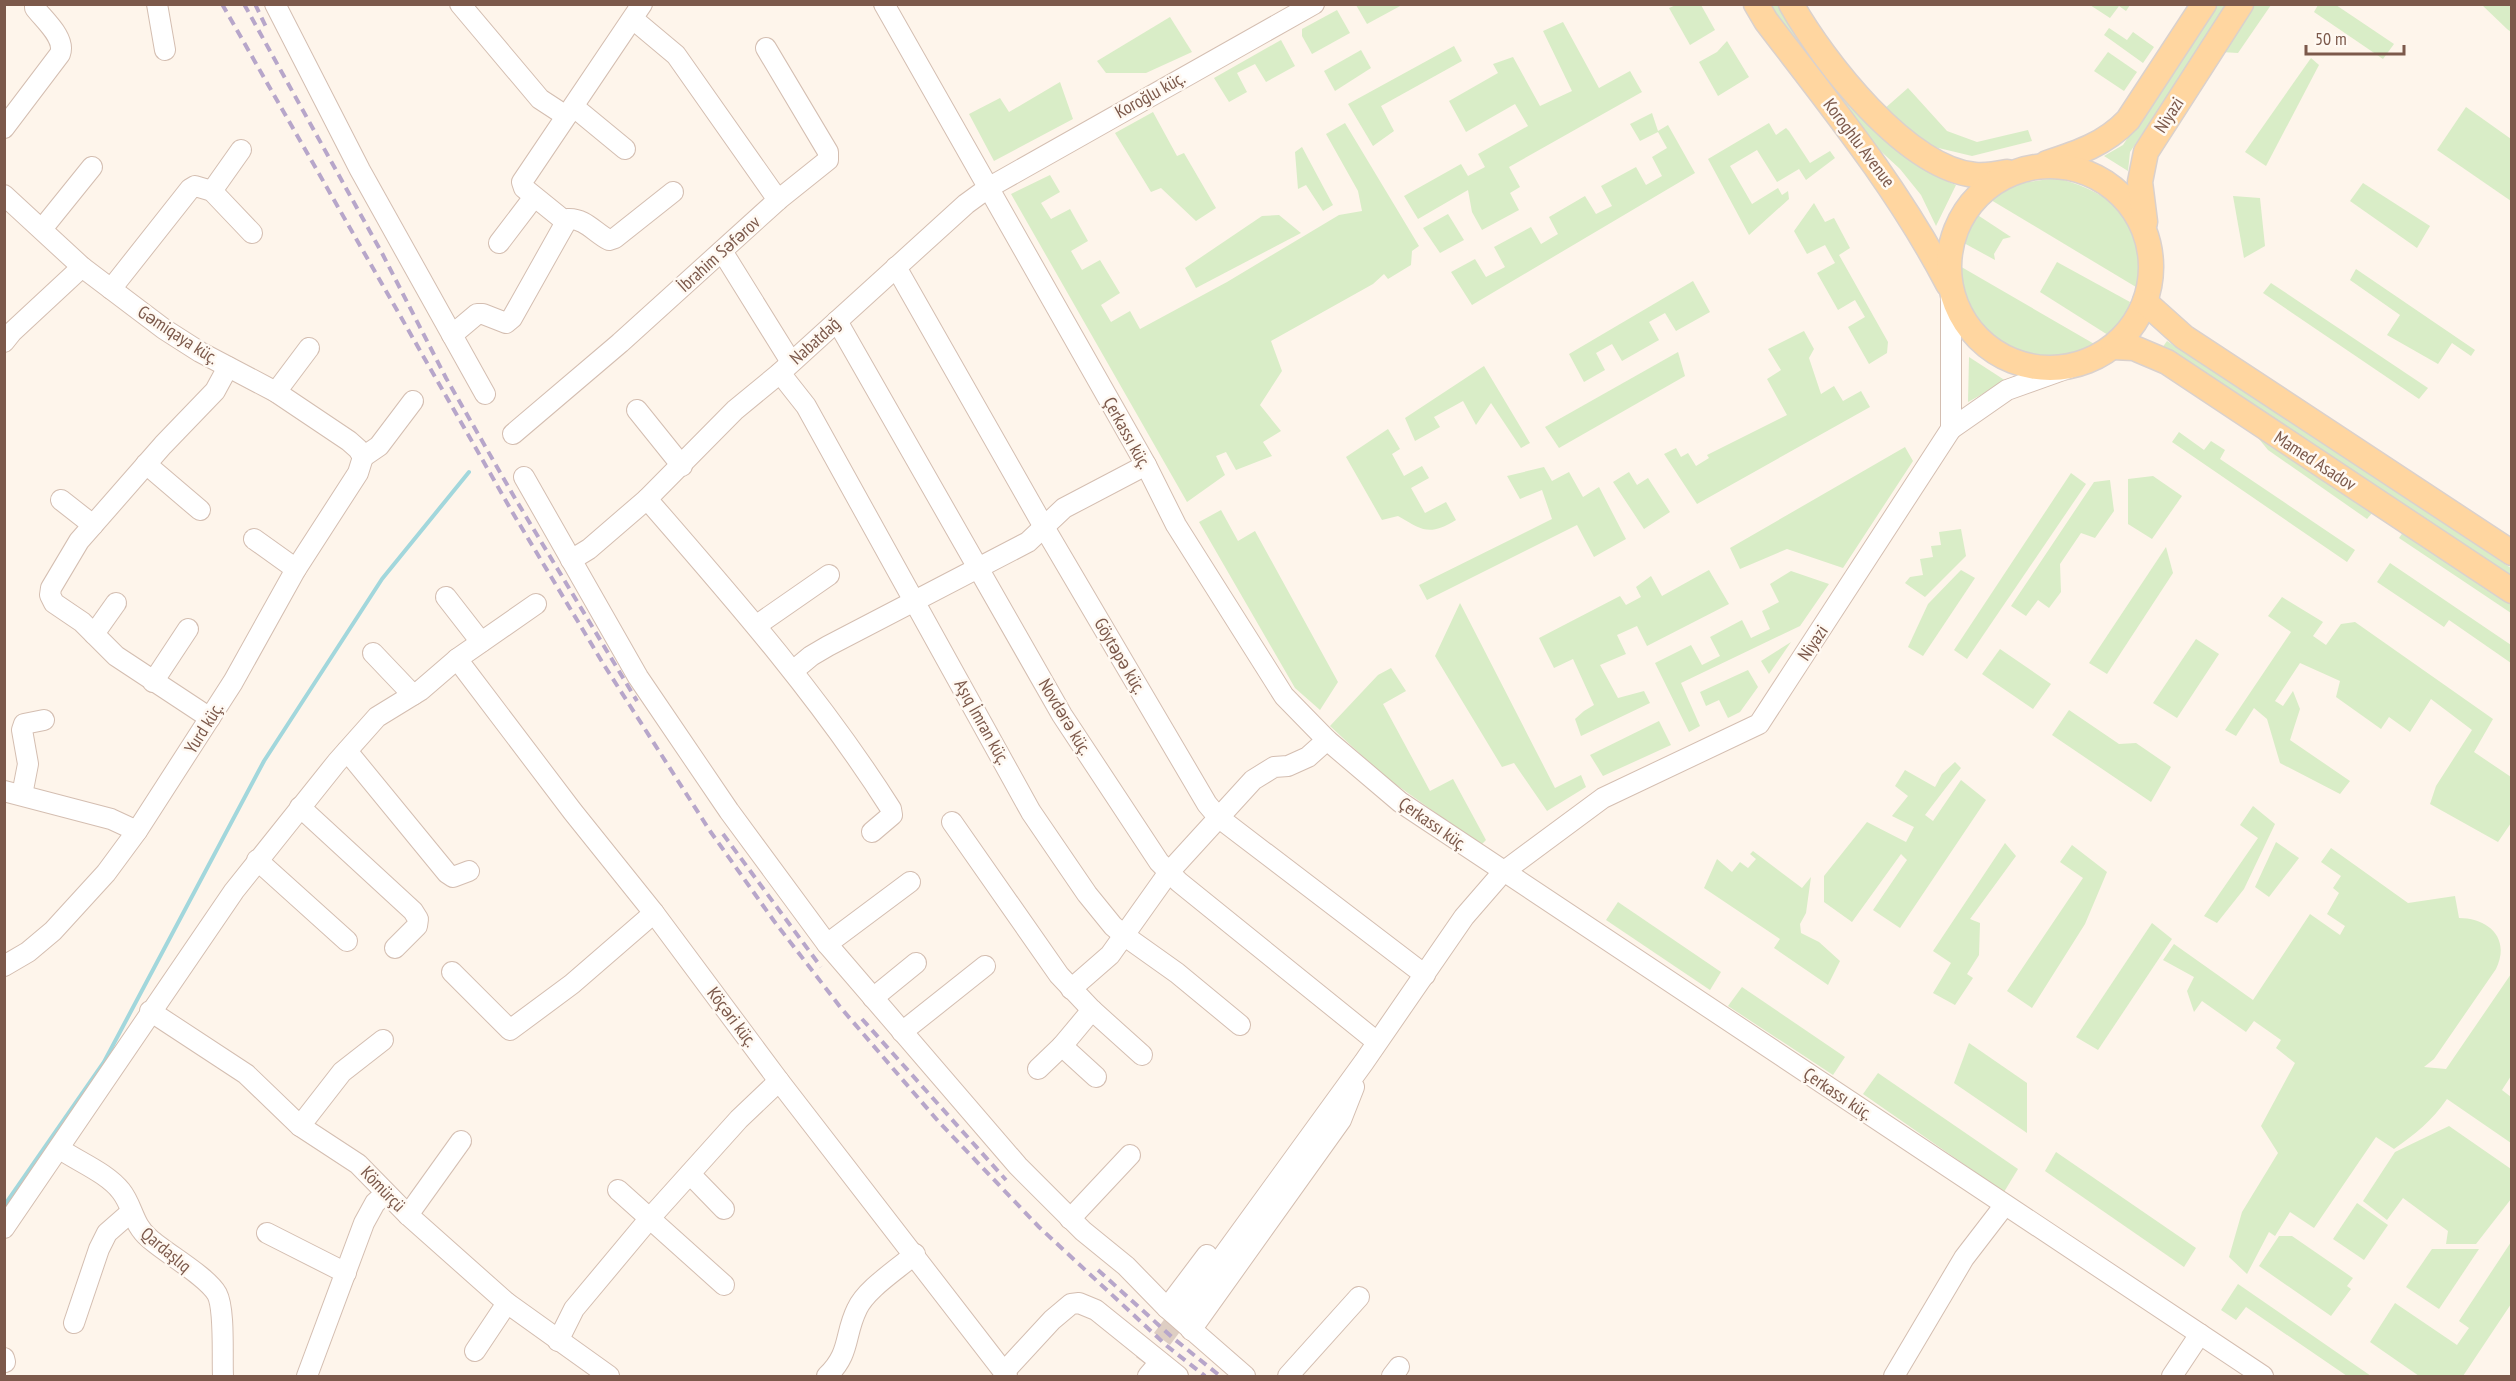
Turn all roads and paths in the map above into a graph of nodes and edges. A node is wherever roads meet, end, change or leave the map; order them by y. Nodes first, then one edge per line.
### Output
1 (35, 4) edge
2 (157, 4) edge
3 (275, 4) edge
4 (460, 4) edge
5 (884, 4) edge
6 (1314, 4) edge
7 (1741, 4) edge
8 (1791, 4) edge
9 (2204, 4) edge
10 (2241, 4) edge
11 (637, 12) edge
12 (1761, 13) edge
13 (766, 48) dead end
14 (165, 50) dead end
15 (570, 111) junction
16 (4, 128) edge
17 (625, 149) dead end
18 (241, 150) dead end
19 (92, 166) dead end
20 (2029, 168) junction
21 (988, 188) junction
22 (212, 191) junction
23 (673, 192) dead end
24 (4, 195) edge
25 (534, 198) junction
26 (778, 200) junction
27 (1903, 205) junction
28 (566, 222) junction
29 (42, 229) junction
30 (252, 233) dead end
31 (2148, 238) junction
32 (499, 243) dead end
33 (1950, 250) junction
34 (722, 251) junction
35 (82, 267) junction
36 (896, 267) junction
37 (1950, 288) junction
38 (111, 289) junction
39 (2145, 302) junction
40 (837, 321) junction
41 (452, 335) junction
42 (2184, 337) junction
43 (4, 342) edge
44 (2113, 347) junction
45 (309, 348) dead end
46 (2077, 365) junction
47 (228, 367) junction
48 (786, 368) junction
49 (276, 392) junction
50 (485, 394) dead end
51 (413, 401) dead end
52 (637, 410) dead end
53 (1951, 429) junction
54 (513, 434) dead end
55 (363, 457) junction
56 (146, 464) junction
57 (1146, 465) junction
58 (682, 466) junction
59 (524, 477) dead end
60 (647, 499) junction
61 (61, 500) dead end
62 (200, 510) dead end
63 (93, 525) junction
64 (1044, 527) junction
65 (254, 539) dead end
66 (2511, 553) edge
67 (571, 560) junction
68 (980, 567) junction
69 (296, 569) junction
70 (829, 575) dead end
71 (2511, 591) edge
72 (446, 597) dead end
73 (915, 600) junction
74 (116, 603) dead end
75 (536, 604) dead end
76 (757, 625) junction
77 (188, 629) dead end
78 (94, 634) junction
79 (481, 642) junction
80 (374, 653) dead end
81 (457, 659) junction
82 (793, 671) junction
83 (153, 682) junction
84 (413, 695) junction
85 (210, 718) junction
86 (44, 720) dead end
87 (1326, 740) junction
88 (347, 751) junction
89 (13, 793) edge
90 (300, 807) junction
91 (1218, 818) junction
92 (952, 822) dead end
93 (137, 831) junction
94 (872, 832) dead end
95 (257, 860) junction
96 (469, 871) dead end
97 (1169, 872) junction
98 (1503, 872) junction
99 (910, 882) dead end
100 (654, 913) junction
101 (1125, 936) junction
102 (347, 941) dead end
103 (827, 944) junction
104 (395, 948) dead end
105 (916, 963) dead end
106 (4, 966) edge
107 (985, 966) dead end
108 (452, 972) dead end
109 (1425, 975) junction
110 (1071, 989) junction
111 (873, 998) junction
112 (1092, 1010) junction
113 (150, 1011) junction
114 (1240, 1025) dead end
115 (902, 1032) junction
116 (383, 1040) dead end
117 (1377, 1042) junction
118 (1062, 1046) junction
119 (1142, 1055) dead end
120 (1364, 1062) junction
121 (1038, 1069) dead end
122 (1096, 1077) dead end
123 (779, 1080) junction
124 (300, 1126) junction
125 (461, 1141) dead end
126 (60, 1149) junction
127 (1130, 1155) dead end
128 (690, 1174) junction
129 (618, 1190) dead end
130 (385, 1194) junction
131 (2004, 1206) junction
132 (724, 1209) dead end
133 (131, 1212) junction
134 (408, 1215) junction
135 (650, 1218) junction
136 (1070, 1219) junction
137 (4, 1228) edge
138 (267, 1233) dead end
139 (915, 1254) junction
140 (346, 1273) junction
141 (724, 1284) dead end
142 (1359, 1297) dead end
143 (507, 1303) junction
144 (1176, 1307) junction
145 (74, 1323) dead end
146 (1191, 1329) junction
147 (2200, 1334) junction
148 (558, 1341) junction
149 (475, 1351) dead end
150 (1147, 1370) edge
151 (1006, 1374) edge
152 (223, 1377) edge
153 (307, 1377) edge
154 (609, 1377) edge
155 (827, 1377) edge
156 (1178, 1377) edge
157 (1245, 1377) edge
158 (1288, 1377) edge
159 (1894, 1377) edge
160 (2172, 1377) edge
161 (2263, 1377) edge

1 - 16 street
2 - 14 street
3 - 41 street
4 - 15 street
5 - 21 street, Çerkassı küç.
6 - 21 street, Koroğlu küç.
7 - 12 street
8 - 20 main road, Koroghlu Avenue
9 - 20 main road, Niyazi
10 - 31 main road, Niyazi
11 - 15 street
11 - 26 street
12 - 27 main road, Koroghlu Avenue
13 - 26 street, İbrahim Səfərov
15 - 17 street
15 - 25 street
18 - 22 street
19 - 29 street
20 - 31 main road
20 - 33 main road
21 - 36 street, Nabatdağ
21 - 57 street, Çerkassı küç.
22 - 30 street
22 - 38 street
23 - 28 street
24 - 29 street, Gəmiqaya küç.
25 - 28 street
25 - 32 street
26 - 34 street, İbrahim Səfərov
27 - 33 main road
27 - 37 main road, Koroghlu Avenue
28 - 41 street
29 - 35 street, Gəmiqaya küç.
31 - 39 main road
31 - 42 main road
33 - 37 main road
34 - 48 street, Aşıq İmran küç.
34 - 54 street, İbrahim Səfərov
35 - 38 street, Gəmiqaya küç.
35 - 43 street
36 - 40 street, Nabatdağ
36 - 64 street, Göytəpə küç.
37 - 46 main road
37 - 53 street
38 - 47 street, Gəmiqaya küç.
39 - 42 main road, Mamed Asadov
39 - 44 main road
40 - 48 street, Nabatdağ
40 - 68 street, Novdərə küç.
41 - 50 street
42 - 66 main road, Mamed Asadov
44 - 46 main road
44 - 71 main road, Mamed Asadov
45 - 49 street
46 - 53 street
47 - 49 street, Gəmiqaya küç.
47 - 56 street
48 - 58 street, Nabatdağ
48 - 73 street, Aşıq İmran küç.
49 - 55 street, Gəmiqaya küç.
51 - 55 street
52 - 58 street
53 - 98 street, Niyazi
55 - 69 street, Yurd küç.
56 - 62 street
56 - 63 street
57 - 64 street
57 - 87 street, Çerkassı küç.
58 - 60 street, Nabatdağ
59 - 67 street
60 - 67 street, Nabatdağ
60 - 76 street
61 - 63 street
63 - 78 street
64 - 68 street
64 - 91 street, Göytəpə küç.
65 - 69 street
67 - 103 street
68 - 73 street
68 - 97 street, Novdərə küç.
69 - 85 street, Yurd küç.
70 - 76 street
72 - 79 street
73 - 82 street
73 - 101 street, Aşıq İmran küç.
74 - 78 street
75 - 79 street
76 - 82 street
77 - 83 street
78 - 83 street
79 - 81 street
80 - 84 street
81 - 84 street
81 - 100 street, Köçəri küç.
82 - 94 street
83 - 85 street
84 - 88 street
85 - 93 street, Yurd küç.
86 - 89 street
87 - 91 street
87 - 98 street, Çerkassı küç.
88 - 90 street
88 - 96 street
89 - 93 street
90 - 95 street
90 - 104 street
91 - 97 street
91 - 109 street, Göytəpə küç.
92 - 110 street
93 - 106 street, Yurd küç.
95 - 102 street
95 - 113 street
97 - 101 street
97 - 117 street, Novdərə küç.
98 - 109 street, Niyazi
98 - 131 street, Çerkassı küç.
99 - 103 street
100 - 108 street
100 - 123 street, Köçəri küç.
101 - 110 street
101 - 114 street, Aşıq İmran küç.
103 - 111 street
105 - 111 street
107 - 115 street
109 - 117 street, Niyazi
110 - 112 street
111 - 115 street
112 - 118 street
112 - 119 street
113 - 124 street, Kömürçü
113 - 126 street
115 - 136 street
116 - 124 street
117 - 120 street, Niyazi
118 - 121 street
118 - 122 street
120 - 144 street
120 - 146 street
123 - 128 street
123 - 139 street, Köçəri küç.
124 - 130 street, Kömürçü
125 - 134 street
126 - 133 street, Qardaşlıq
126 - 137 street
127 - 136 street
128 - 132 street
128 - 135 street
129 - 135 street
130 - 134 street, Kömürçü
130 - 140 street
131 - 147 street, Çerkassı küç.
131 - 159 street
133 - 145 street
133 - 152 street, Qardaşlıq
134 - 143 street, Kömürçü
135 - 141 street
135 - 148 street
136 - 144 street
138 - 140 street
139 - 151 street, Köçəri küç.
139 - 155 street
140 - 153 street
142 - 158 street
143 - 148 street, Kömürçü
143 - 149 street
144 - 146 street
146 - 157 street
147 - 160 street
147 - 161 street, Çerkassı küç.
148 - 154 street, Kömürçü
150 - 151 street
150 - 156 street

